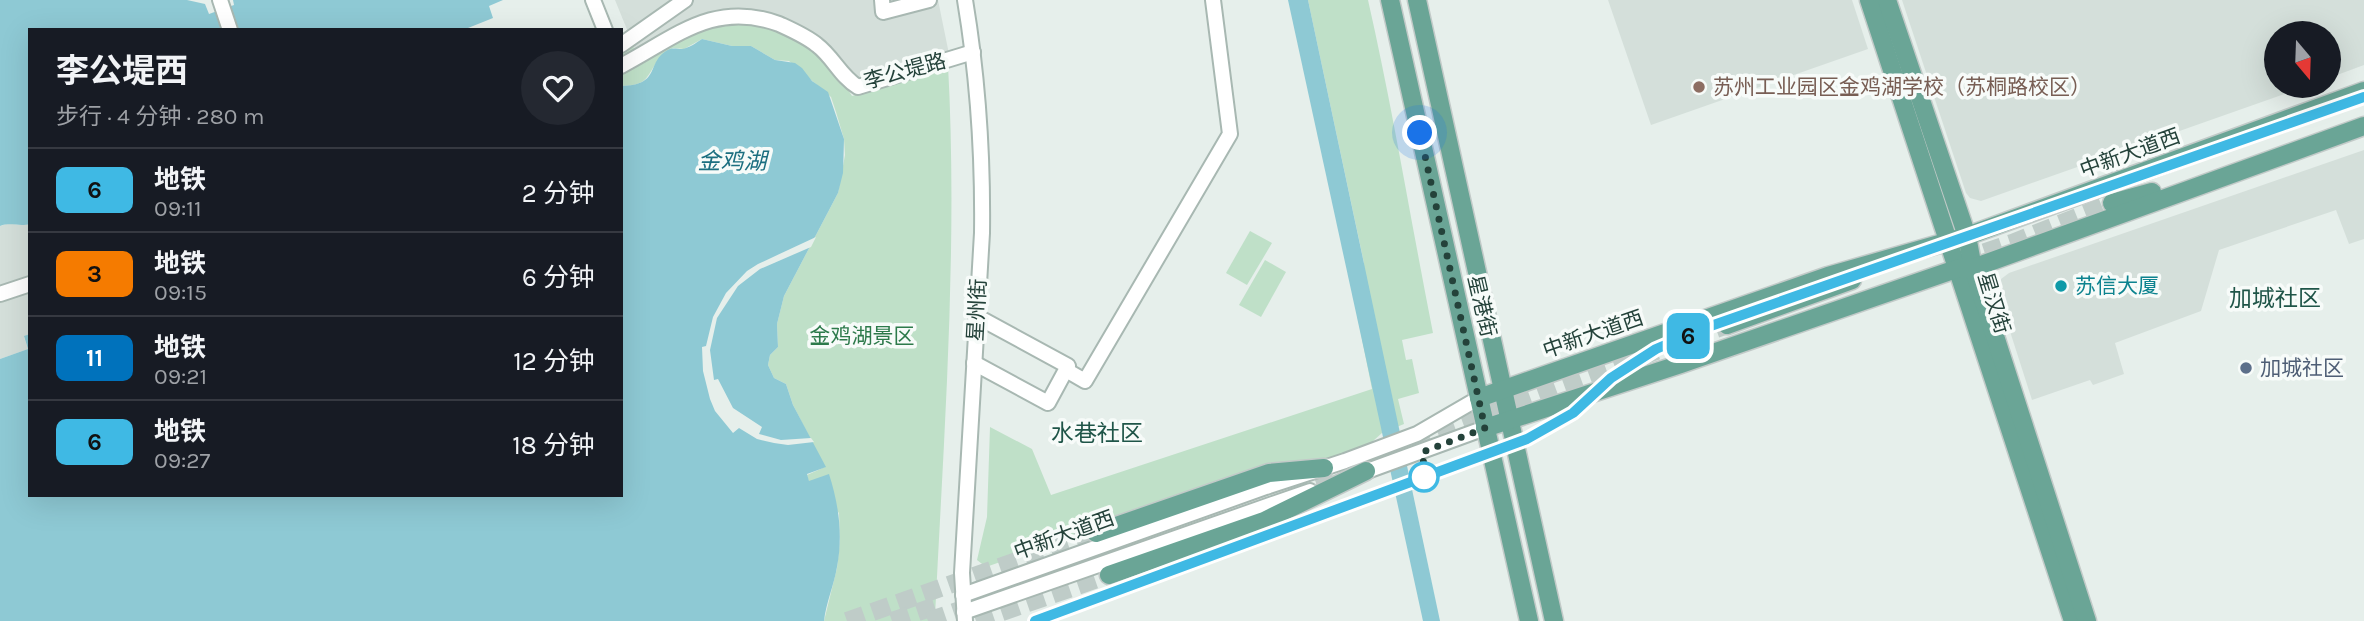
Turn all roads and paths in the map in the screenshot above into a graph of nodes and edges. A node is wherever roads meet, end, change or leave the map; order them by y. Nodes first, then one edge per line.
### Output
1 (593, 0) edge
2 (685, 0) edge
3 (882, 0) edge
4 (929, 0) edge
5 (965, 0) edge
6 (1213, 0) edge
7 (1390, 0) edge
8 (1418, 0) edge
9 (1869, 0) edge
10 (1887, 0) edge
11 (220, 1) edge
12 (229, 28) edge
13 (604, 28) edge
14 (623, 44) edge
15 (974, 52) junction
16 (623, 65) edge
17 (2364, 91) edge
18 (2364, 126) edge
19 (2287, 155) junction
20 (2112, 203) tunnel mouth
21 (1959, 238) junction
22 (1966, 268) junction
23 (28, 285) edge
24 (0, 294) edge
25 (976, 316) junction
26 (1727, 325) tunnel mouth
27 (974, 363) junction
28 (1066, 370) junction
29 (1503, 390) junction
30 (1479, 398) junction
31 (1510, 420) junction
32 (1485, 428) junction
33 (1324, 468) junction
34 (1366, 471) junction
35 (1096, 534) tunnel mouth
36 (1109, 575) tunnel mouth
37 (963, 595) junction
38 (965, 617) edge
39 (1529, 621) edge
40 (1554, 621) edge
41 (2073, 621) edge
42 (2087, 621) edge

1 - 13 street
2 - 14 street
3 - 4 street
5 - 15 street, 星州街
6 - 28 street
7 - 30 main road, 星港街
8 - 29 main road, 星港街
9 - 21 main road, 星汉街
10 - 21 main road, 星汉街
11 - 12 street
15 - 16 street, 李公堤路
15 - 25 street, 星州街
17 - 21 main road, 中新大道西
18 - 19 main road, 中新大道西
19 - 20 main road
19 - 22 main road, 中新大道西
21 - 22 main road, 星汉街
21 - 26 main road
21 - 29 main road, 中新大道西
22 - 31 main road, 中新大道西
22 - 41 main road, 星汉街
22 - 42 main road, 星汉街
23 - 24 street
25 - 27 street, 星州街
25 - 28 street
27 - 28 street
27 - 37 street, 星州街
29 - 30 main road, 中新大道西
29 - 31 main road, 星港街
30 - 32 main road, 星港街
30 - 33 street, 中新大道西
31 - 32 main road, 中新大道西
31 - 40 main road, 星港街
32 - 34 street, 中新大道西
32 - 39 main road, 星港街
33 - 35 main road
33 - 37 street, 中新大道西
34 - 36 main road
34 - 38 street, 中新大道西
37 - 38 street, 星州街

